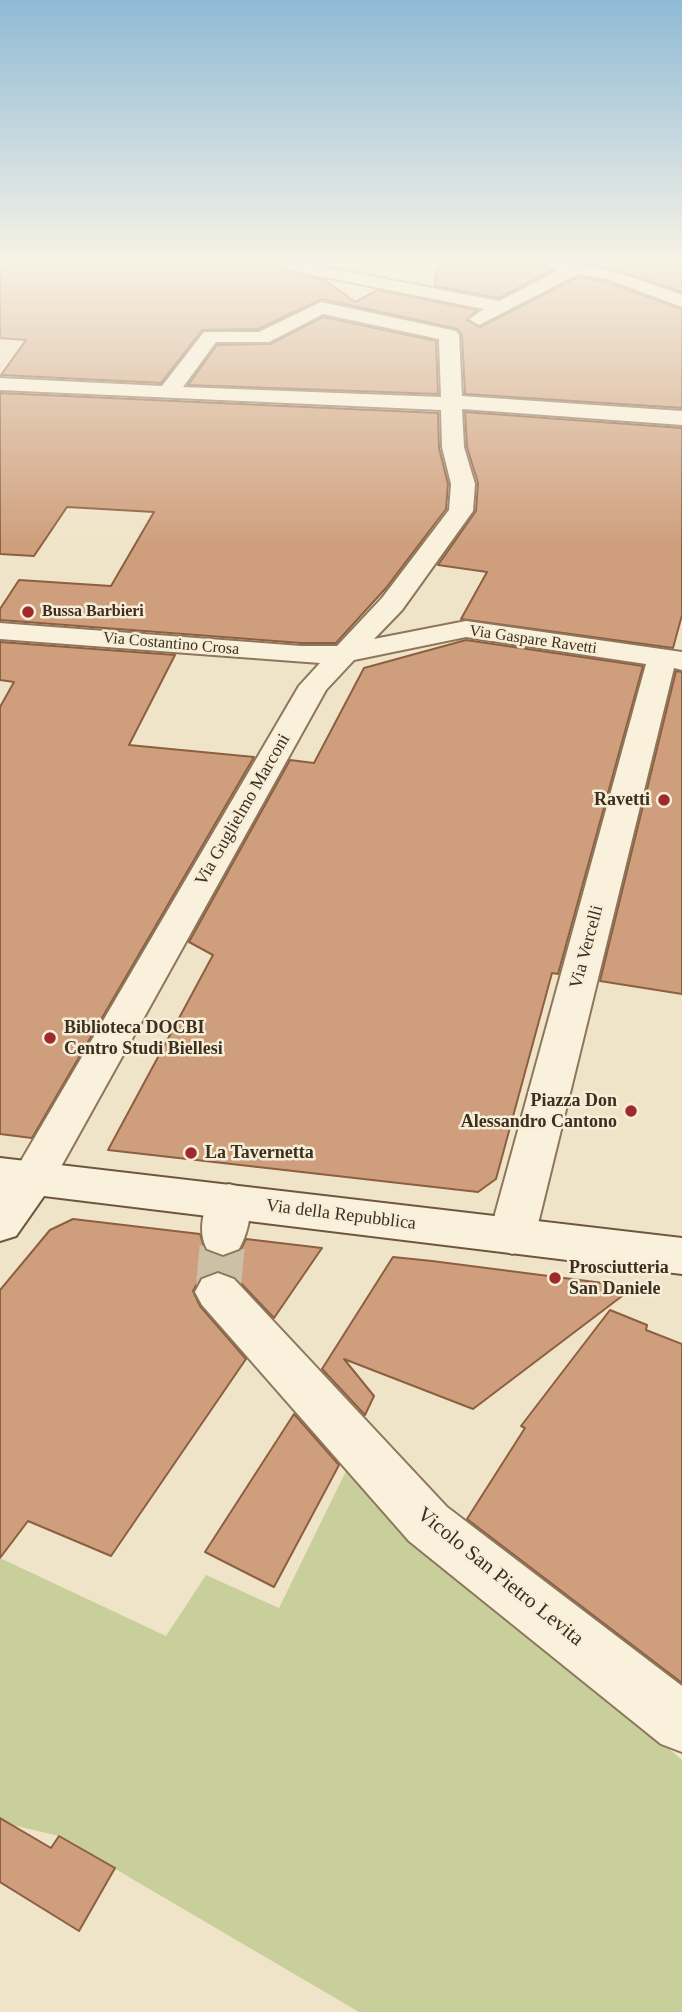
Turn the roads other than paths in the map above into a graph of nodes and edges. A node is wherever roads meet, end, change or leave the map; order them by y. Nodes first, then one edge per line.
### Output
1 (194, 358) edge
2 (450, 358) edge
3 (0, 384) edge
4 (169, 391) junction
5 (451, 404) junction
6 (682, 418) edge
7 (0, 631) edge
8 (343, 654) junction
9 (672, 659) edge
10 (17, 1176) edge
11 (0, 1224) edge
12 (512, 1236) junction
13 (682, 1256) edge
14 (218, 1292) dead end
15 (682, 1723) edge

1 - 4 street
2 - 5 street, Via Guglielmo Marconi
3 - 4 street
4 - 5 street
5 - 6 street
5 - 8 street, Via Guglielmo Marconi
7 - 8 street, Via Costantino Crosa
8 - 9 street, Via Gaspare Ravetti
8 - 10 street, Via Guglielmo Marconi
9 - 12 street, Via Vercelli
10 - 11 street, Via Guglielmo Marconi
10 - 12 street, Via della Repubblica
12 - 13 street, Via della Repubblica
14 - 15 street, Vicolo San Pietro Levita

